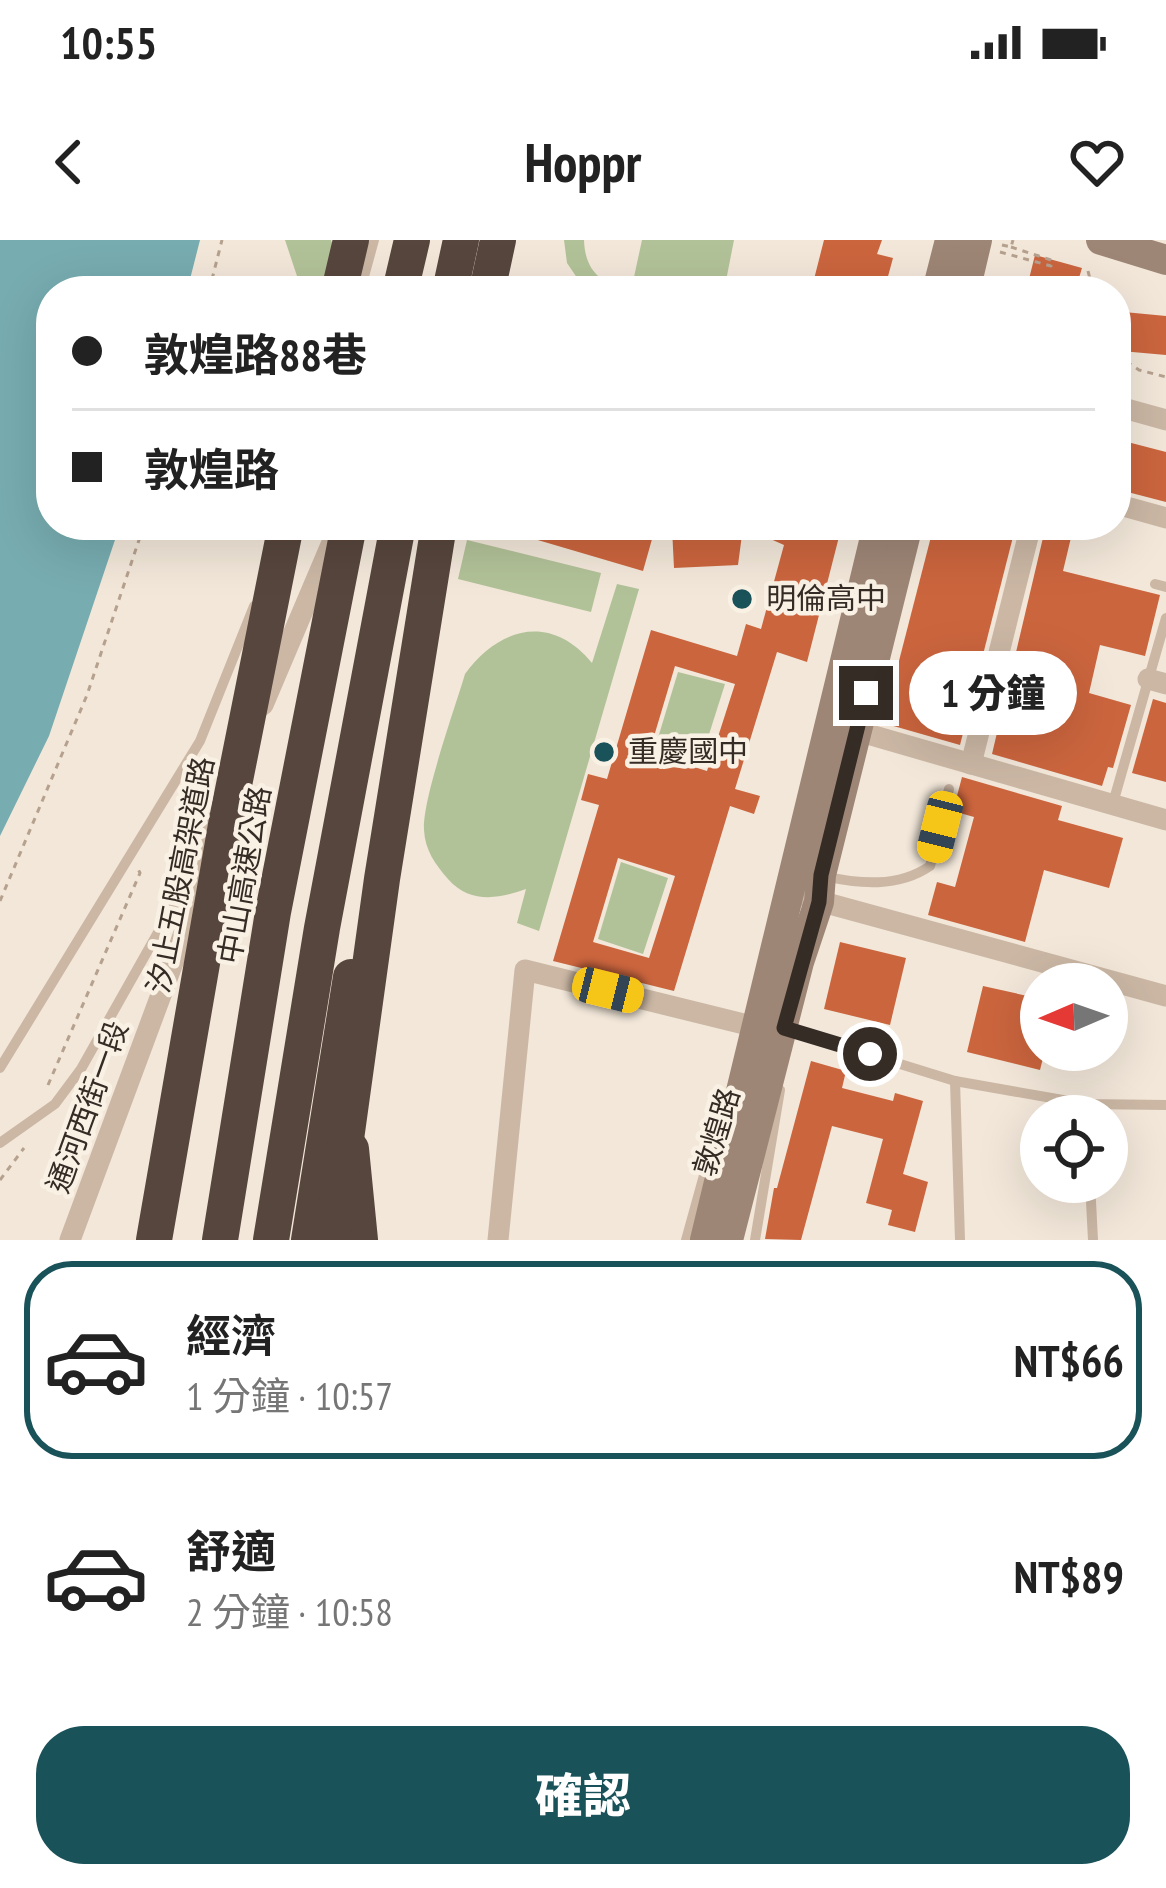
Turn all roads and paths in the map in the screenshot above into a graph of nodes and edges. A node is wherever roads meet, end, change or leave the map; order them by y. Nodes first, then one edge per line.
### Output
1 (222, 240) edge
2 (351, 240) edge
3 (374, 240) edge
4 (412, 240) edge
5 (459, 240) edge
6 (498, 240) edge
7 (950, 240) edge
8 (1101, 240) edge
9 (988, 246) edge
10 (1011, 248) dead end
11 (1166, 260) edge
12 (1088, 272) dead end
13 (213, 276) edge
14 (343, 276) edge
15 (365, 276) edge
16 (404, 276) edge
17 (442, 276) edge
18 (453, 276) edge
19 (490, 276) edge
20 (941, 276) edge
21 (973, 276) edge
22 (1089, 276) edge
23 (1131, 365) edge
24 (1166, 377) edge
25 (1131, 410) edge
26 (1166, 420) edge
27 (1131, 508) edge
28 (1166, 518) edge
29 (139, 540) edge
30 (280, 540) edge
31 (283, 540) edge
32 (337, 540) edge
33 (341, 540) edge
34 (395, 540) edge
35 (421, 540) edge
36 (437, 540) edge
37 (874, 540) edge
38 (904, 540) edge
39 (1027, 540) edge
40 (1166, 618) edge
41 (1157, 682) edge
42 (856, 731) junction
43 (971, 764) junction
44 (949, 789) dead end
45 (1112, 806) junction
46 (1166, 820) edge
47 (131, 855) junction
48 (194, 870) junction
49 (820, 888) junction
50 (788, 892) junction
51 (0, 902) edge
52 (1166, 996) edge
53 (346, 1007) junction
54 (774, 1030) junction
55 (0, 1068) edge
56 (760, 1069) junction
57 (956, 1081) junction
58 (1020, 1095) edge
59 (56, 1103) junction
60 (1166, 1105) edge
61 (1128, 1107) edge
62 (0, 1143) edge
63 (1091, 1203) edge
64 (70, 1240) edge
65 (154, 1240) edge
66 (220, 1240) edge
67 (271, 1240) edge
68 (309, 1240) edge
69 (332, 1240) edge
70 (360, 1240) edge
71 (498, 1240) edge
72 (686, 1240) edge
73 (705, 1240) edge
74 (728, 1240) edge
75 (755, 1240) edge
76 (960, 1240) edge
77 (1093, 1240) edge

1 - 13 path
2 - 14 highway
3 - 15 lane
4 - 16 highway
5 - 17 street
5 - 18 highway
6 - 19 highway
7 - 20 street
8 - 11 street
9 - 10 path
9 - 21 street
12 - 22 path
23 - 24 path
25 - 26 street
27 - 28 street
29 - 51 path
30 - 47 lane
31 - 65 highway, 汐止五股高架道路, bridge
32 - 48 street, 通河西街一段
33 - 66 highway, 中山高速公路
34 - 67 highway
35 - 53 highway
36 - 69 highway, bridge
37 - 50 street, 敦煌路
38 - 42 street, 敦煌路
39 - 43 street
40 - 41 lane
41 - 45 lane
42 - 43 street
42 - 49 street, 敦煌路
43 - 45 street
44 - 49 lane
45 - 46 street
47 - 55 lane
47 - 59 path
48 - 59 lane
48 - 64 street, 通河西街一段
49 - 50 street
49 - 52 street
49 - 54 street, 敦煌路
50 - 54 street, 敦煌路
53 - 68 highway
53 - 70 highway
54 - 56 street, 敦煌路
54 - 57 lane
54 - 71 street
54 - 72 lane, 敦煌路
54 - 75 lane, 敦煌路
56 - 73 street
56 - 74 street
57 - 58 lane
57 - 76 lane
59 - 62 lane
60 - 61 lane
63 - 77 lane

